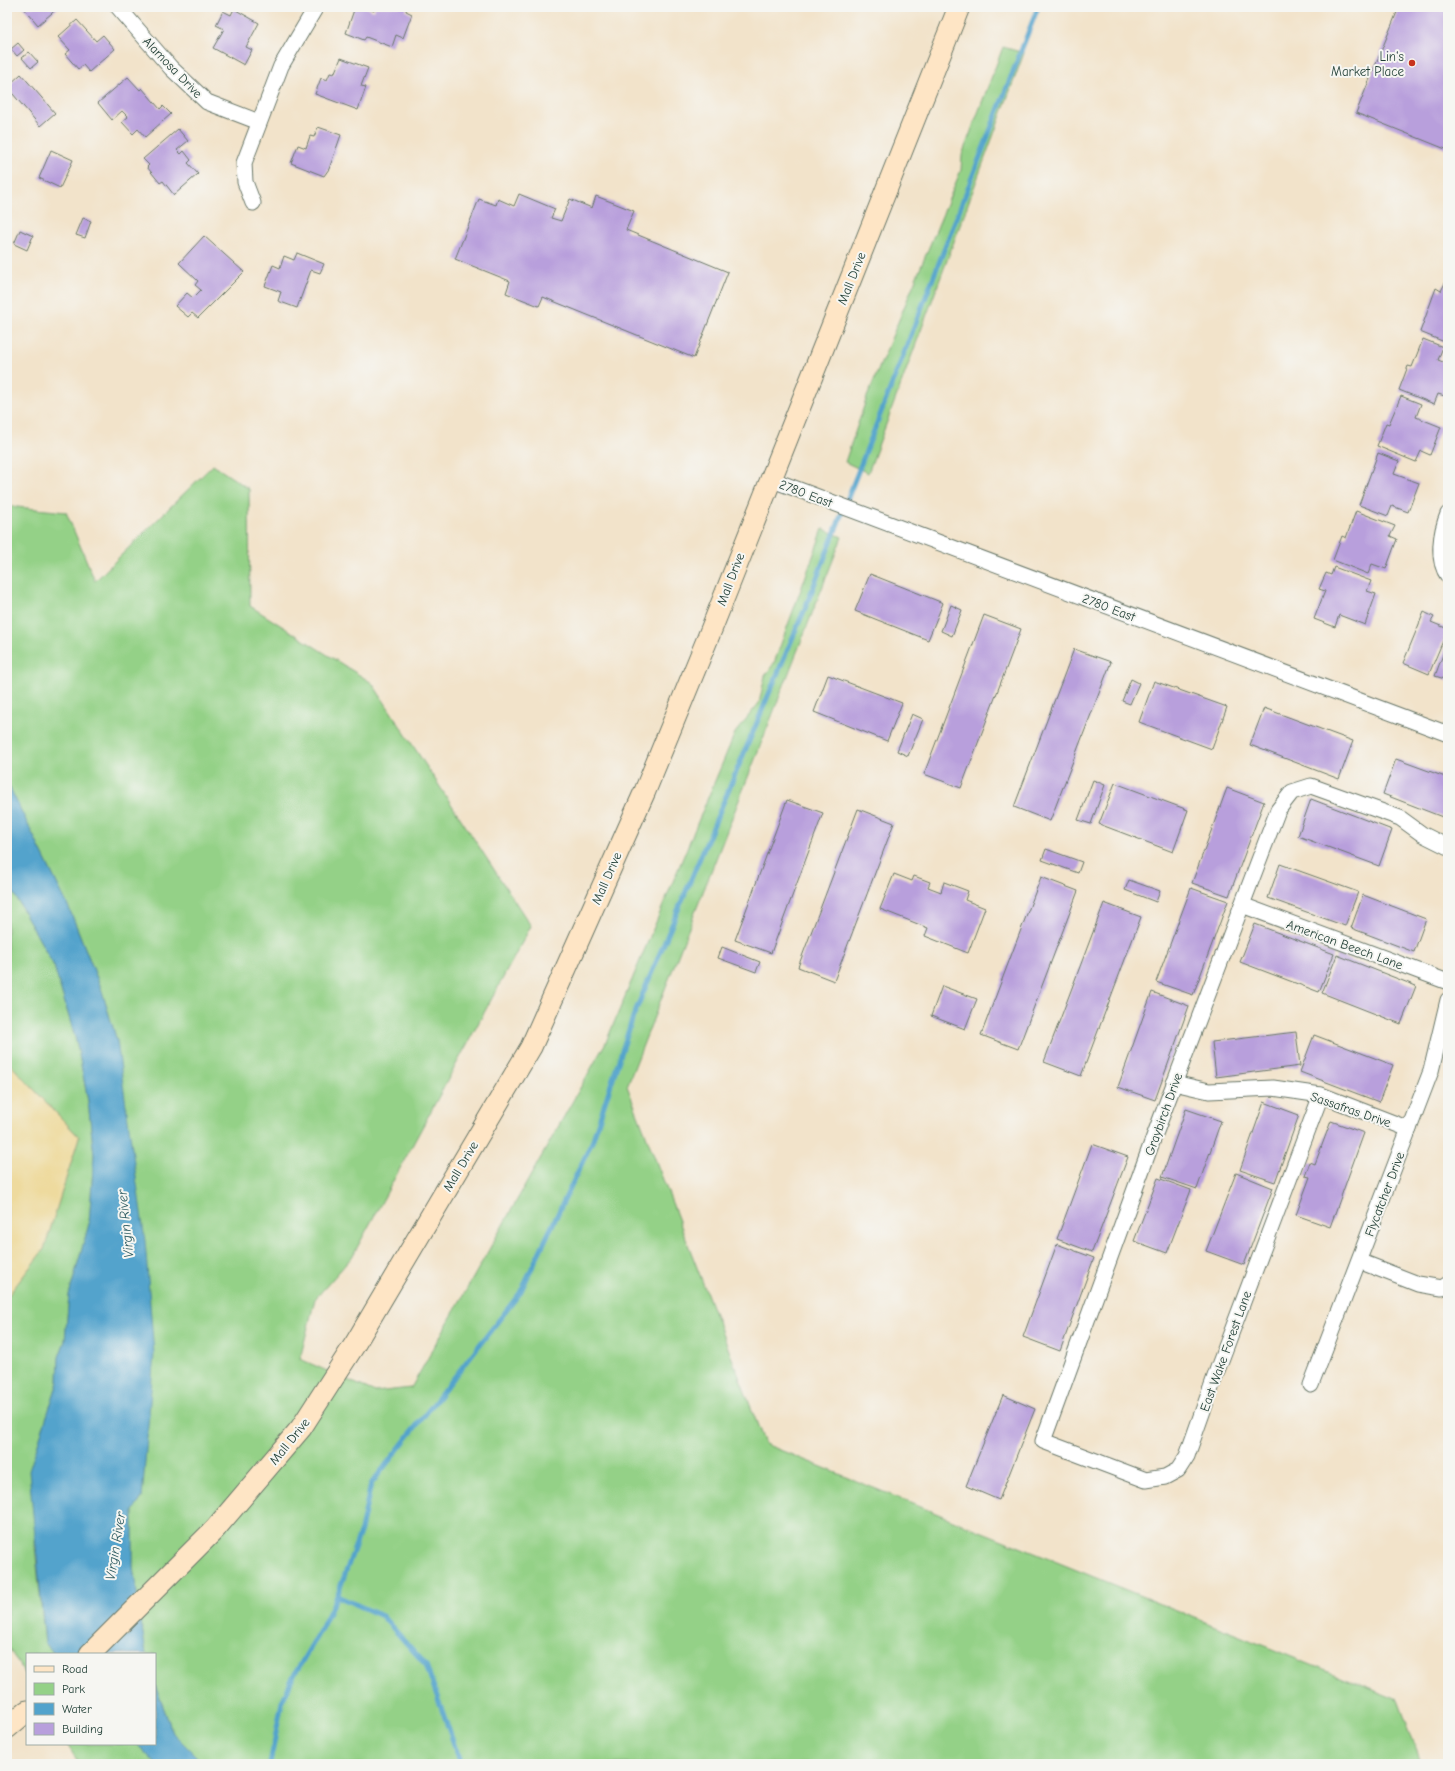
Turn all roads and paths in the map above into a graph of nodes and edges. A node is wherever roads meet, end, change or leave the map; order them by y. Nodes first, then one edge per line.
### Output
1 (118, 7) edge
2 (316, 7) edge
3 (959, 7) edge
4 (259, 122) junction
5 (253, 203) dead end
6 (770, 479) junction
7 (1448, 514) edge
8 (1448, 576) edge
9 (1448, 734) edge
10 (1448, 847) edge
11 (1242, 906) junction
12 (1448, 982) edge
13 (1448, 1000) edge
14 (1174, 1083) junction
15 (1321, 1095) junction
16 (1409, 1129) junction
17 (1359, 1261) junction
18 (1448, 1284) edge
19 (1311, 1385) dead end
20 (1043, 1441) joint
21 (91, 1653) edge
22 (26, 1712) edge
23 (7, 1728) edge

1 - 4 street, Alamosa Drive
2 - 4 street
3 - 6 main road, Mall Drive
4 - 5 street
6 - 9 street, 2780 East
6 - 21 main road, Mall Drive
7 - 8 street
10 - 11 street, Graybirch Drive
11 - 12 street, American Beech Lane
11 - 14 street, Graybirch Drive
13 - 16 street, Flycatcher Drive
14 - 15 street, Sassafras Drive
14 - 20 street, Graybirch Drive
15 - 16 street, Sassafras Drive
15 - 20 street, East Wake Forest Lane
16 - 17 street, Flycatcher Drive
17 - 18 street
17 - 19 street, Flycatcher Drive
22 - 23 main road

